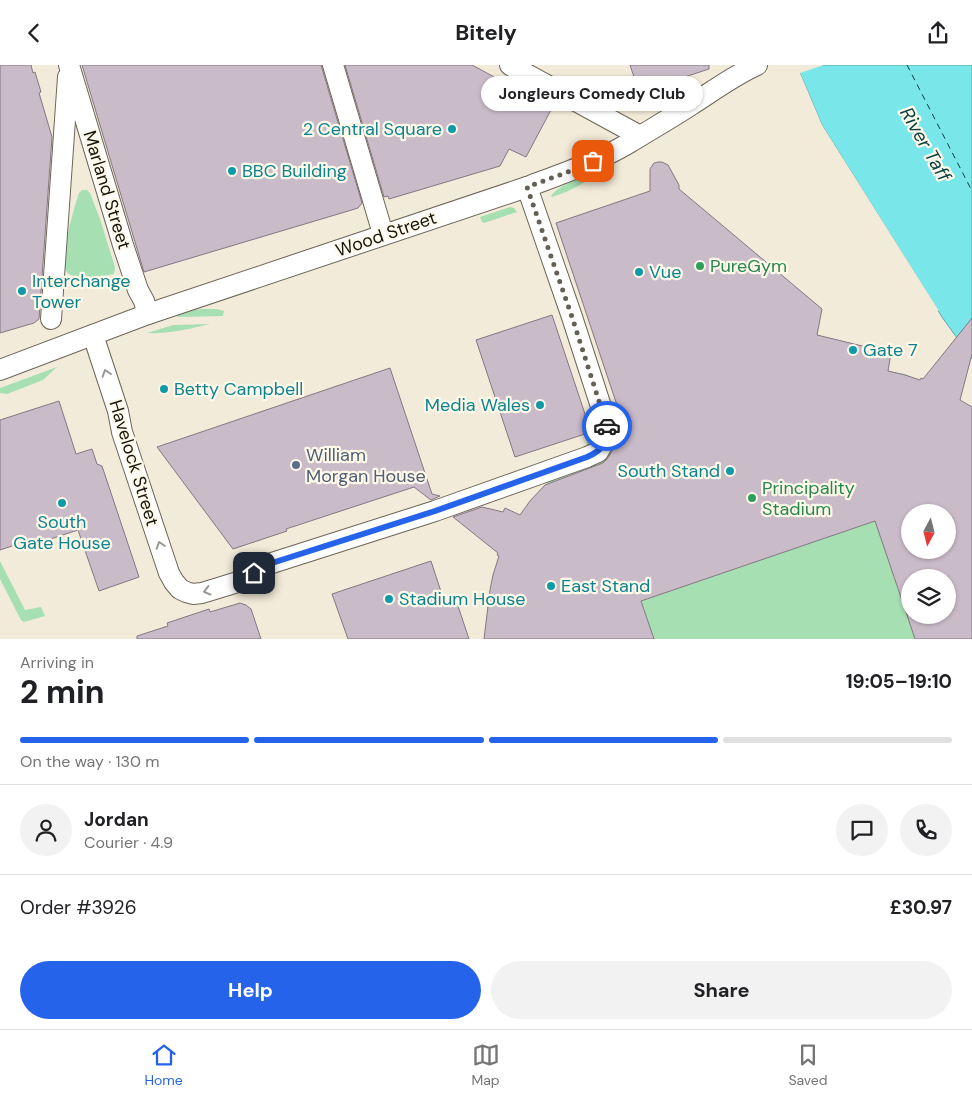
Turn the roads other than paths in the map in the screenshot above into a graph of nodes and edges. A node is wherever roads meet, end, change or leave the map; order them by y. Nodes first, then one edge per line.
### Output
1 (69, 65) edge
2 (333, 65) edge
3 (510, 65) edge
4 (757, 65) edge
5 (640, 136) junction
6 (527, 187) junction
7 (383, 234) junction
8 (148, 314) junction
9 (51, 319) dead end
10 (93, 335) junction
11 (0, 370) edge

1 - 8 street, Marland Street
1 - 9 street, Marland Street
2 - 7 street
3 - 5 street
4 - 5 street, Wood Street
5 - 6 street, Wood Street
6 - 7 street, Wood Street
6 -> 10 street, Havelock Street
7 - 8 street, Wood Street
8 - 10 street, Wood Street
10 - 11 street, Wood Street

